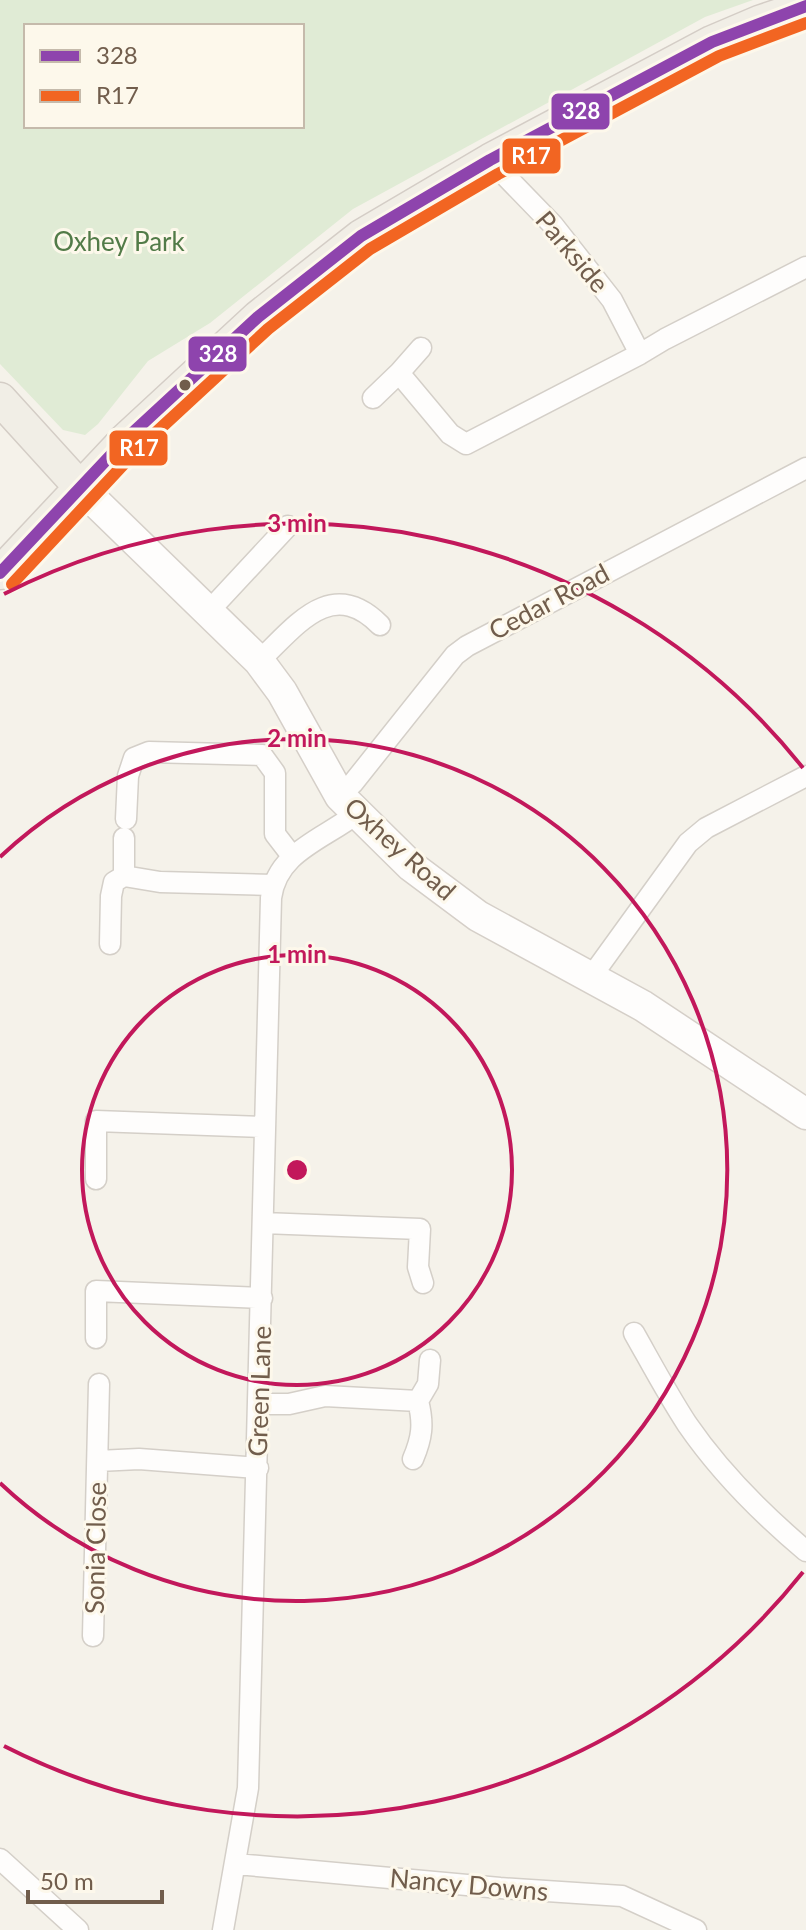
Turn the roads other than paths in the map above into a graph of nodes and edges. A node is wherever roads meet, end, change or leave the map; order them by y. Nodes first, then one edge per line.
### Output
1 (806, 6) edge
2 (490, 160) junction
3 (806, 267) edge
4 (421, 348) dead end
5 (640, 354) junction
6 (399, 373) junction
7 (373, 398) dead end
8 (0, 399) edge
9 (806, 468) edge
10 (80, 487) junction
11 (288, 526) dead end
12 (0, 573) edge
13 (208, 612) junction
14 (380, 625) dead end
15 (259, 661) junction
16 (806, 776) edge
17 (348, 805) junction
18 (292, 856) junction
19 (124, 876) junction
20 (273, 885) junction
21 (110, 944) dead end
22 (591, 977) junction
23 (806, 1114) edge
24 (265, 1127) junction
25 (96, 1179) dead end
26 (263, 1223) junction
27 (423, 1283) dead end
28 (262, 1298) junction
29 (634, 1333) dead end
30 (96, 1338) dead end
31 (430, 1360) dead end
32 (99, 1384) dead end
33 (418, 1401) junction
34 (259, 1404) junction
35 (413, 1459) dead end
36 (98, 1461) junction
37 (258, 1468) junction
38 (806, 1551) edge
39 (93, 1636) dead end
40 (0, 1859) edge
41 (236, 1864) junction
42 (78, 1930) edge
43 (223, 1930) edge
44 (696, 1930) edge

1 - 2 main road
2 - 5 street, Parkside
2 - 10 main road
3 - 5 street
4 - 6 street
5 - 6 street
6 - 7 street
8 - 10 main road
9 - 17 street, Cedar Road
10 - 12 main road
10 - 13 street, Oxhey Road
11 - 13 street
13 - 15 street, Oxhey Road
14 - 15 street
15 - 17 street, Oxhey Road
16 - 22 street
17 - 18 street
17 - 22 street, Oxhey Road
18 - 19 street
18 - 20 street
19 - 20 street
19 - 21 street
20 - 24 street, Green Lane
22 - 23 street, Oxhey Road
24 - 25 street
24 - 26 street, Green Lane
26 - 27 street
26 - 28 street, Green Lane
28 - 30 street
28 - 34 street, Green Lane
29 - 38 street
31 - 33 street
32 - 36 street, Sonia Close
33 - 34 street
33 - 35 street
34 - 37 street, Green Lane
36 - 37 street, Sonia Close
36 - 39 street, Sonia Close
37 - 41 street, Green Lane
40 - 42 street
41 - 43 street, Green Lane
41 - 44 street, Nancy Downs

